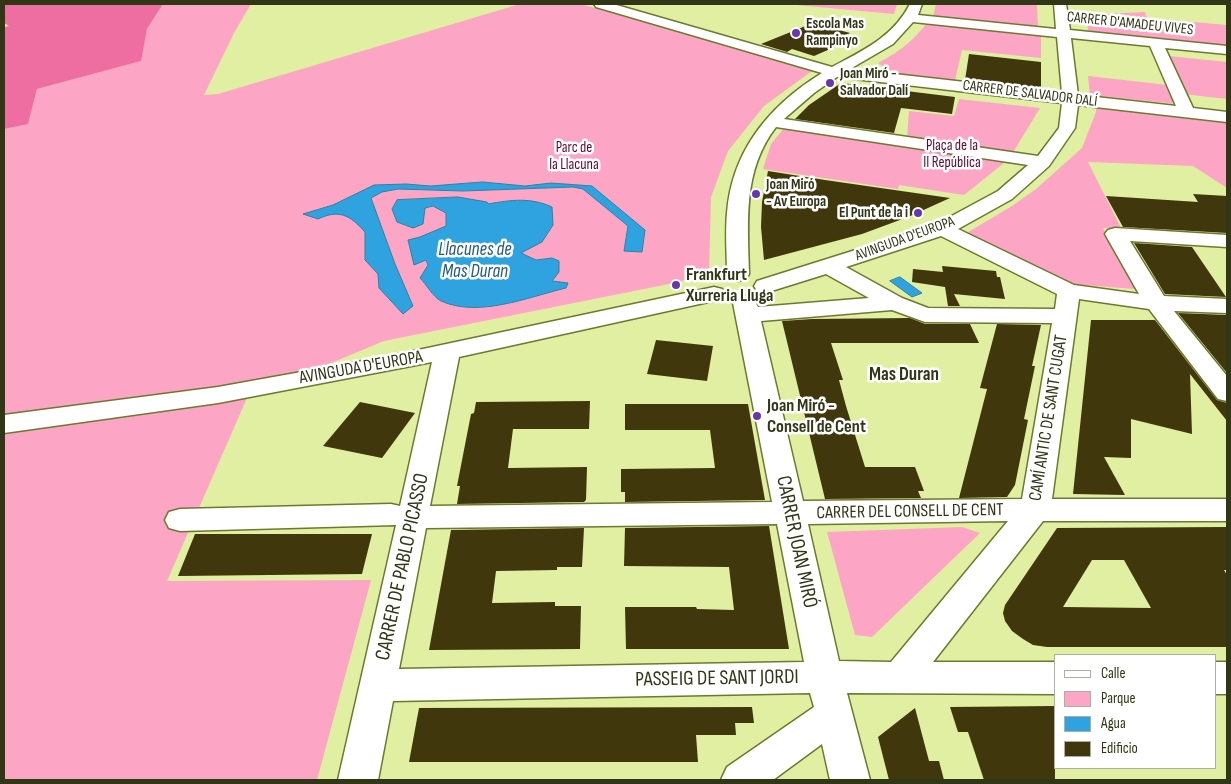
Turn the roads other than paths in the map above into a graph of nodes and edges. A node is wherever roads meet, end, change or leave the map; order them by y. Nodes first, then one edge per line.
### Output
1 (600, 4) edge
2 (916, 4) edge
3 (1060, 4) edge
4 (911, 18) junction
5 (1065, 34) junction
6 (1156, 43) junction
7 (1227, 50) edge
8 (834, 72) junction
9 (1071, 99) junction
10 (1187, 112) junction
11 (1227, 117) edge
12 (773, 122) junction
13 (1043, 162) junction
14 (942, 229) junction
15 (1227, 241) edge
16 (828, 266) junction
17 (738, 274) junction
18 (714, 294) junction
19 (753, 301) junction
20 (894, 303) junction
21 (1156, 303) junction
22 (1067, 304) junction
23 (1227, 306) edge
24 (447, 353) junction
25 (1227, 393) edge
26 (4, 424) edge
27 (1035, 510) junction
28 (1227, 510) edge
29 (790, 514) junction
30 (402, 516) junction
31 (180, 520) dead end
32 (825, 677) junction
33 (900, 677) junction
34 (1054, 678) edge
35 (378, 685) junction
36 (834, 714) junction
37 (358, 780) edge
38 (741, 780) edge
39 (850, 780) edge

1 - 8 street, CARRER DE SALVADOR DALÍ
2 - 4 street
3 - 5 street, AVINGUDA D'EUROPA
4 - 5 street, CARRER D'AMADEU VIVES
4 - 8 street
5 - 6 street, CARRER D'AMADEU VIVES
5 - 9 street, AVINGUDA D'EUROPA
6 - 7 street, CARRER D'AMADEU VIVES
6 - 10 street
8 - 9 street, CARRER DE SALVADOR DALÍ
8 - 12 street
9 - 10 street, CARRER DE SALVADOR DALÍ
9 - 13 street, AVINGUDA D'EUROPA
10 - 11 street, CARRER DE SALVADOR DALÍ
12 - 13 street
12 - 17 street
13 - 14 street, AVINGUDA D'EUROPA
14 - 16 street, AVINGUDA D'EUROPA
14 - 22 street
15 - 21 street
16 - 19 street, AVINGUDA D'EUROPA
16 - 20 street
17 - 18 street
17 - 19 street
18 - 19 street
18 - 24 street, AVINGUDA D'EUROPA
19 - 20 street
19 - 29 street, CARRER JOAN MIRÓ
20 - 22 street
21 - 22 street
21 - 23 street
21 - 25 street
22 - 27 street, CAMÍ ANTIC DE SANT CUGAT
24 - 26 street, AVINGUDA D'EUROPA
24 - 30 street, CARRER DE PABLO PICASSO
27 - 28 street, CARRER DEL CONSELL DE CENT
27 - 29 street, CARRER DEL CONSELL DE CENT
27 - 33 street, CAMÍ ANTIC DE SANT CUGAT
29 - 30 street, CARRER DEL CONSELL DE CENT
29 - 32 street, CARRER JOAN MIRÓ
30 - 31 street, CARRER DEL CONSELL DE CENT
30 - 35 street, CARRER DE PABLO PICASSO
32 - 33 street, PASSEIG DE SANT JORDI
32 - 35 street, PASSEIG DE SANT JORDI
32 - 36 street, CARRER JOAN MIRÓ
33 - 34 street, PASSEIG DE SANT JORDI
35 - 37 street, CARRER DE PABLO PICASSO
36 - 38 street
36 - 39 street, CARRER JOAN MIRÓ

